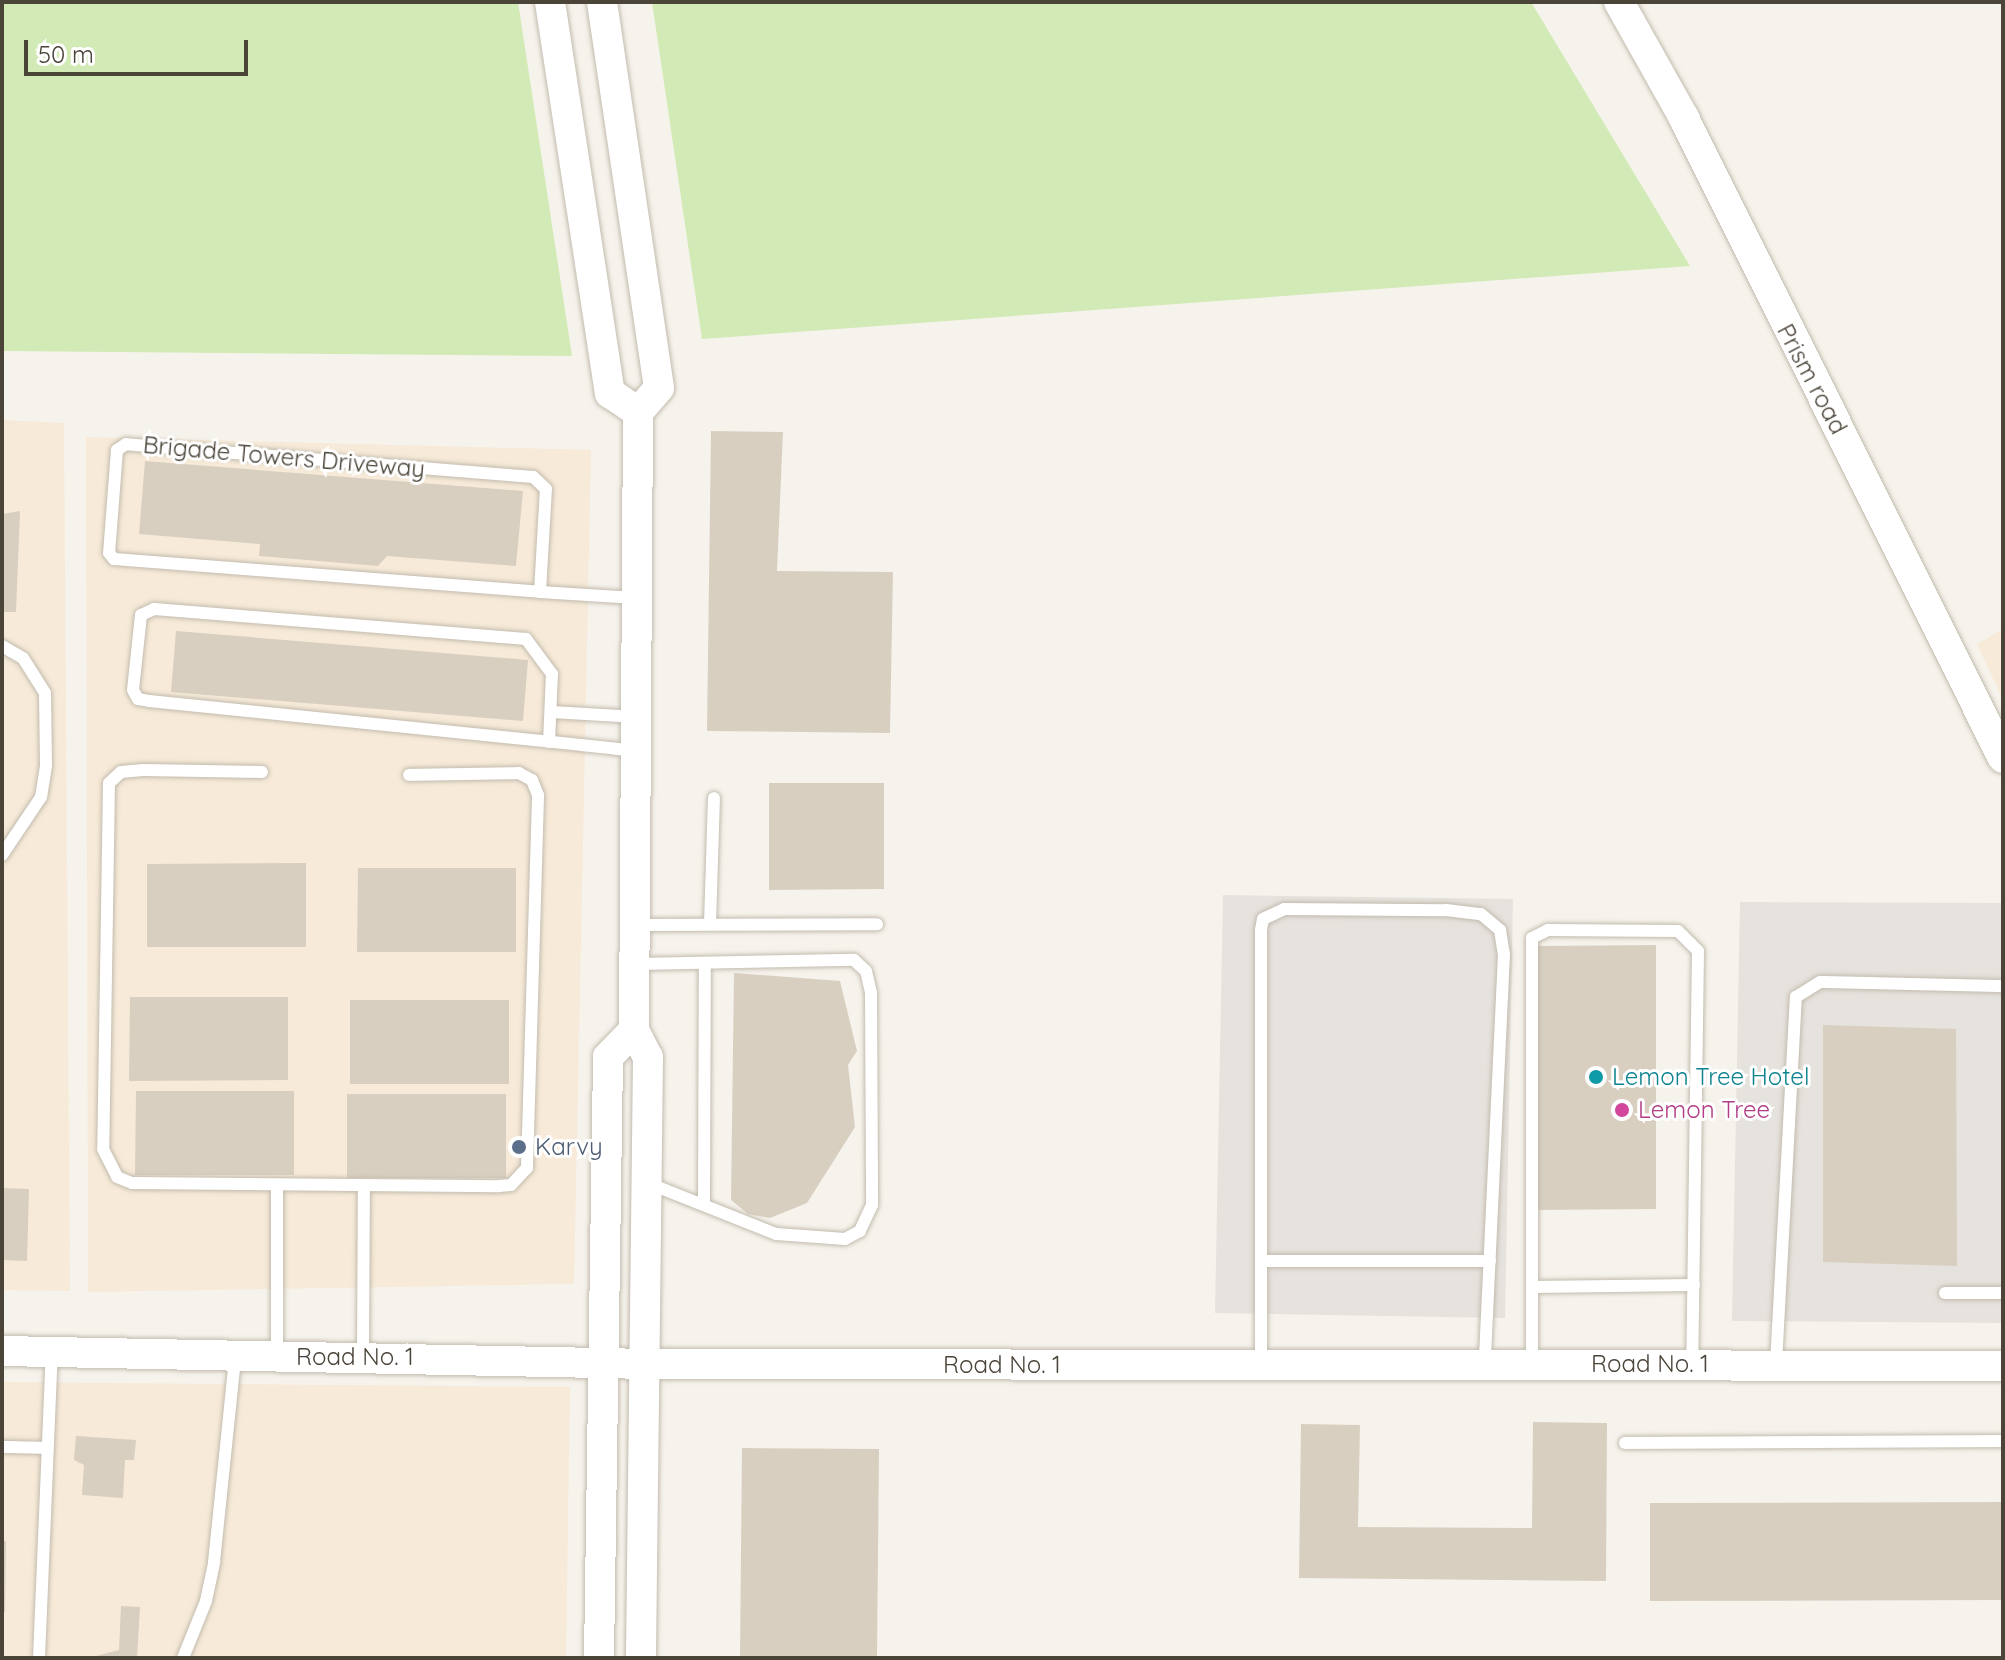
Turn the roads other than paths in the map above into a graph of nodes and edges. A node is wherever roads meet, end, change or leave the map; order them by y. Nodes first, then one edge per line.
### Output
1 (550, 2) edge
2 (602, 2) edge
3 (1619, 2) edge
4 (638, 412) junction
5 (540, 592) junction
6 (639, 598) junction
7 (2, 646) edge
8 (552, 712) junction
9 (638, 717) junction
10 (549, 742) junction
11 (638, 751) junction
12 (2003, 758) edge
13 (262, 772) dead end
14 (409, 775) dead end
15 (714, 798) dead end
16 (2, 855) edge
17 (710, 924) junction
18 (877, 924) dead end
19 (635, 925) junction
20 (635, 964) junction
21 (705, 964) junction
22 (2003, 986) edge
23 (634, 1030) junction
24 (645, 1182) junction
25 (277, 1185) junction
26 (364, 1186) junction
27 (704, 1204) junction
28 (1261, 1261) junction
29 (1490, 1261) junction
30 (1694, 1285) junction
31 (1533, 1287) junction
32 (1945, 1293) dead end
33 (2003, 1293) edge
34 (2, 1351) edge
35 (52, 1351) junction
36 (363, 1356) junction
37 (277, 1357) junction
38 (235, 1358) junction
39 (601, 1362) junction
40 (648, 1364) junction
41 (1485, 1364) junction
42 (1532, 1364) junction
43 (1692, 1364) junction
44 (1776, 1365) junction
45 (1261, 1366) junction
46 (2003, 1366) edge
47 (2003, 1441) edge
48 (1625, 1443) dead end
49 (2, 1447) edge
50 (45, 1448) junction
51 (39, 1658) edge
52 (183, 1658) edge
53 (599, 1658) edge
54 (641, 1658) edge

1 - 4 street
2 - 4 street
3 - 12 street, Prism road
4 - 6 street
5 - 5 lane, Brigade Towers Driveway
5 - 6 lane, Brigade Towers Driveway
6 - 9 street
7 - 16 lane
8 - 9 lane
8 - 10 lane
8 - 10 lane
9 - 11 street
10 - 11 lane
11 - 19 street
13 - 25 lane
14 - 26 lane
15 - 17 lane
17 - 18 lane
17 - 19 lane
19 - 20 street
20 - 21 lane
20 - 23 street
21 - 27 lane
21 - 27 lane
22 - 44 lane
23 - 24 street
23 - 39 street
24 - 27 lane
24 - 40 street
25 - 26 lane
25 - 37 lane
26 - 36 lane
28 - 29 lane
28 - 29 lane
28 - 45 lane
29 - 41 lane
30 - 31 lane
30 - 31 lane
30 - 43 lane
31 - 42 lane
32 - 33 lane
34 - 35 street, Road No. 1
35 - 38 street, Road No. 1
35 - 50 lane
36 - 37 street, Road No. 1
36 - 39 street, Road No. 1
37 - 38 street, Road No. 1
38 - 52 lane
39 - 40 street, Road No. 1
39 - 53 street
40 - 45 street, Road No. 1
40 - 54 street
41 - 42 street, Road No. 1
41 - 45 street, Road No. 1
42 - 43 street, Road No. 1
43 - 44 street, Road No. 1
44 - 46 street, Road No. 1
47 - 48 lane
49 - 50 lane
50 - 51 lane

